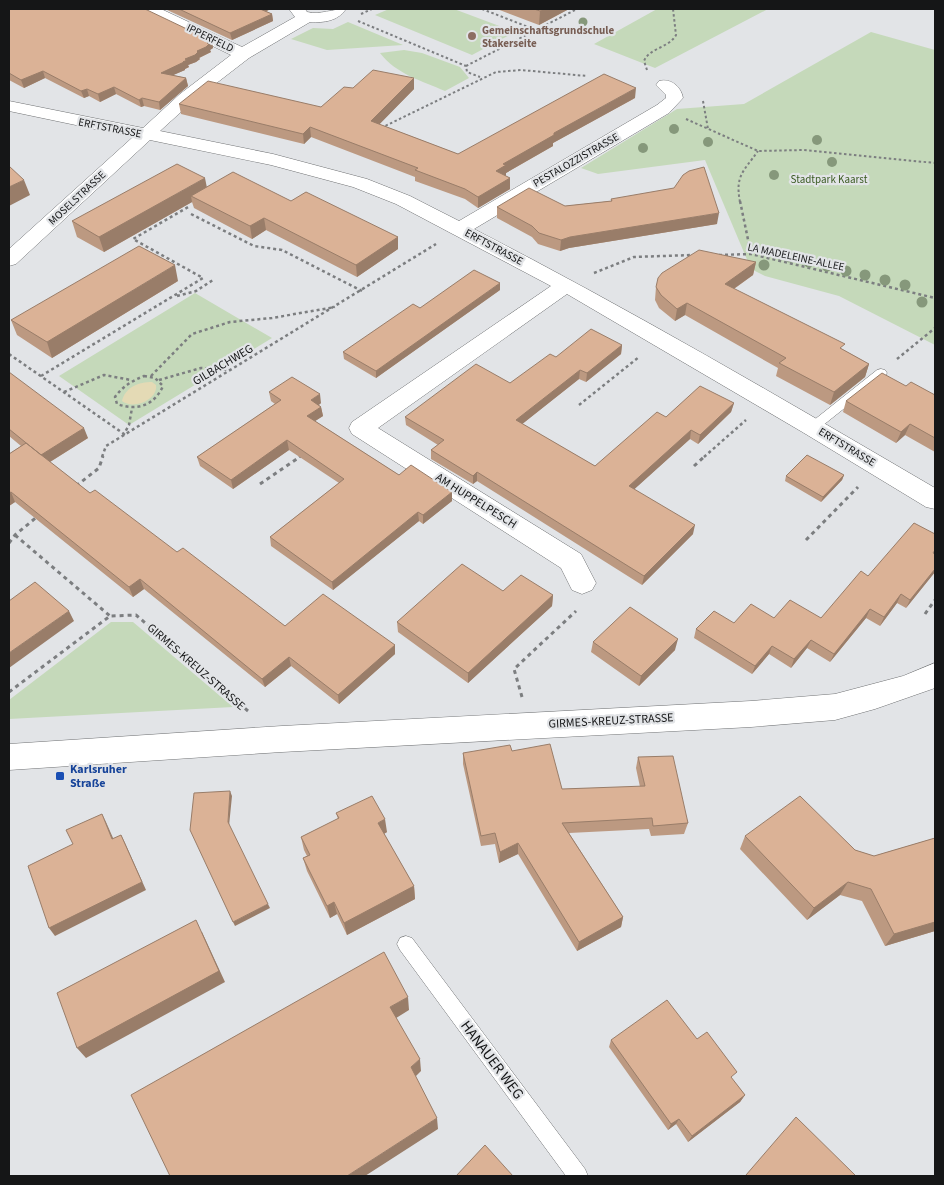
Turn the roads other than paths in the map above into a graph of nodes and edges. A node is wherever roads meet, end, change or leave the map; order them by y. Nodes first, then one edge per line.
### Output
1 (149, 9) edge
2 (338, 9) edge
3 (302, 13) edge
4 (243, 54) junction
5 (665, 85) dead end
6 (9, 106) edge
7 (146, 135) junction
8 (460, 229) junction
9 (9, 260) edge
10 (566, 285) junction
11 (881, 373) edge
12 (813, 427) junction
13 (935, 500) edge
14 (582, 583) road end
15 (935, 674) edge
16 (9, 757) edge
17 (406, 944) dead end
18 (578, 1176) edge

1 - 4 street, IPPERFELD
2 - 3 street
3 - 4 street, MOSELSTRASSE
4 - 7 street, MOSELSTRASSE
5 - 8 street, PESTALOZZISTRASSE
6 - 7 street, ERFTSTRASSE
7 - 8 street, ERFTSTRASSE
7 - 9 street, MOSELSTRASSE
8 - 10 street, ERFTSTRASSE
10 - 12 street, ERFTSTRASSE
10 - 14 street, AM HUPPELPESCH
11 - 12 lane
12 - 13 street, ERFTSTRASSE
15 - 16 street, GIRMES-KREUZ-STRASSE
17 - 18 lane, HANAUER WEG

